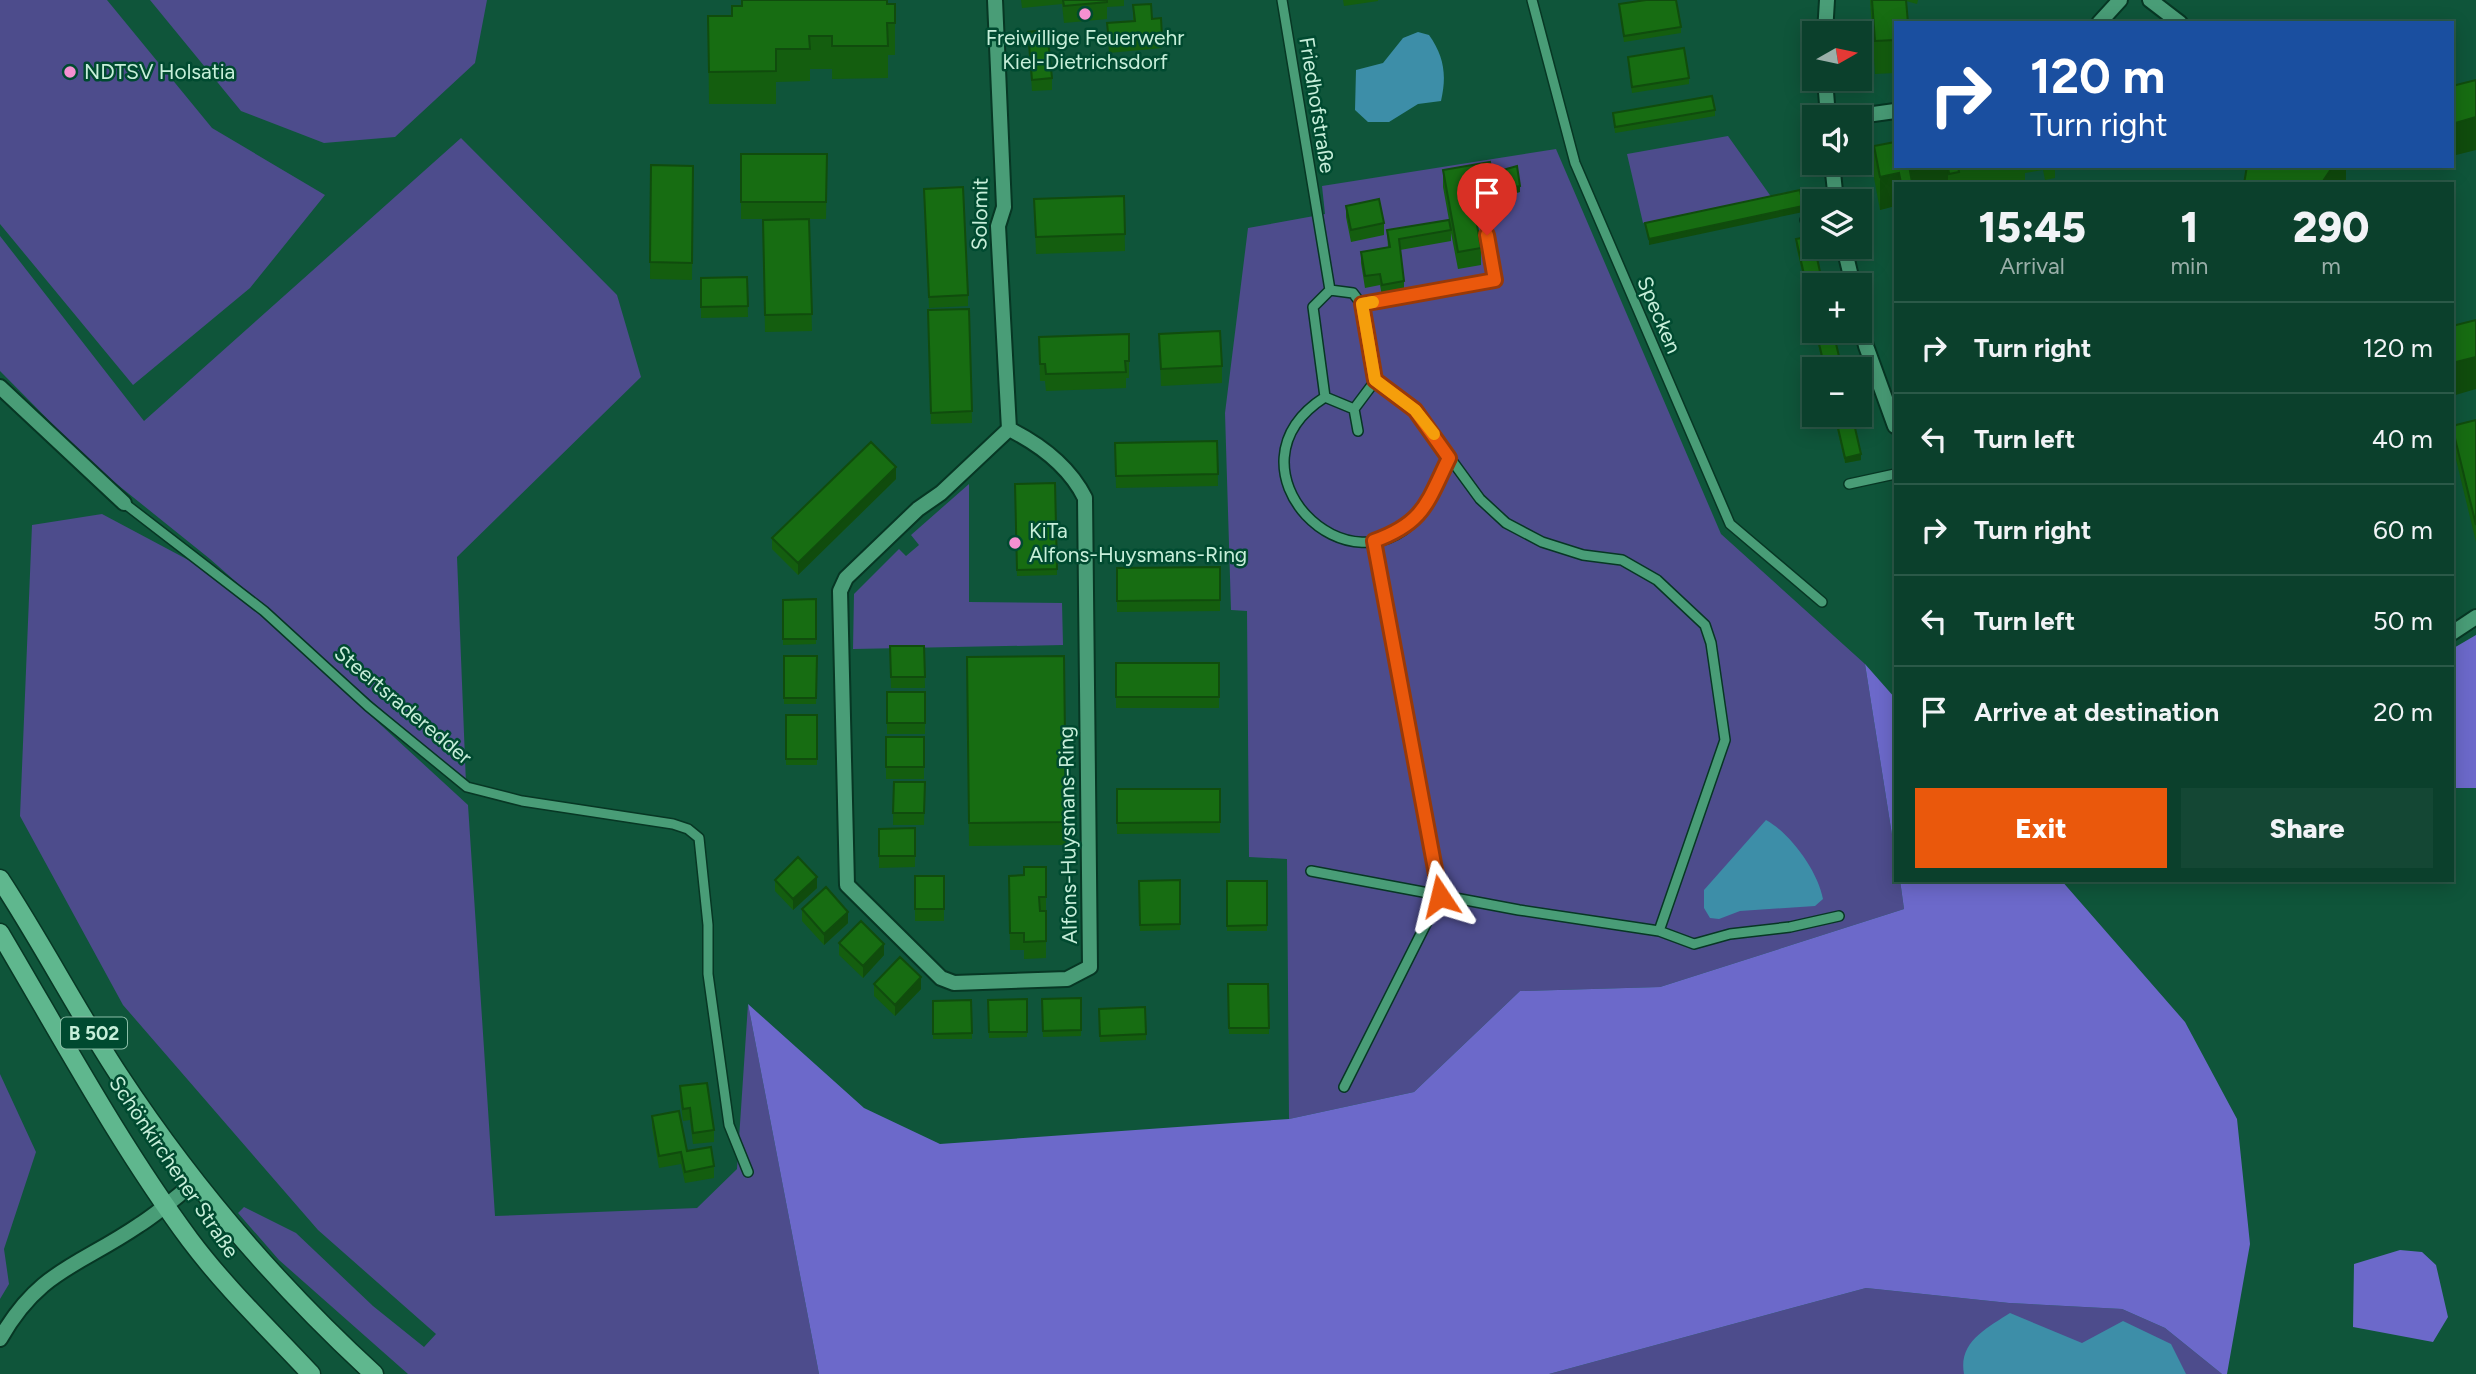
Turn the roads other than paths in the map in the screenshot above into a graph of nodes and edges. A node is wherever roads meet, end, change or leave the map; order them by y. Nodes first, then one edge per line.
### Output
1 (995, 0) edge
2 (1282, 0) edge
3 (1532, 0) edge
4 (1827, 0) edge
5 (2120, 0) edge
6 (2150, 0) edge
7 (1826, 21) edge
8 (2101, 21) edge
9 (2177, 21) edge
10 (1894, 111) edge
11 (1872, 114) edge
12 (1483, 213) dead end
13 (1330, 289) junction
14 (1362, 304) junction
15 (1866, 343) edge
16 (1375, 380) junction
17 (0, 387) edge
18 (1325, 397) junction
19 (1354, 409) junction
20 (1894, 423) edge
21 (1009, 429) junction
22 (1358, 431) dead end
23 (1449, 458) junction
24 (1894, 474) edge
25 (1849, 484) dead end
26 (124, 503) joint
27 (1374, 541) junction
28 (1822, 602) dead end
29 (2476, 617) edge
30 (2454, 632) edge
31 (1311, 871) dead end
32 (0, 879) edge
33 (1440, 896) junction
34 (1839, 916) dead end
35 (1659, 931) junction
36 (0, 933) edge
37 (1344, 1087) dead end
38 (748, 1172) dead end
39 (194, 1183) junction
40 (166, 1204) junction
41 (0, 1339) edge
42 (311, 1374) edge
43 (374, 1374) edge

1 - 21 street, Solomit
2 - 13 lane, Friedhofstraße
3 - 28 lane, Specken
4 - 7 street
5 - 8 street
6 - 9 street
10 - 11 street
12 - 14 lane
13 - 14 lane
13 - 18 lane
14 - 16 lane
15 - 20 street
16 - 19 lane
16 - 23 lane
17 - 26 street, Steertsraderedder
18 - 19 lane
18 - 27 lane
19 - 22 lane
21 - 21 street, Alfons-Huysmans-Ring
23 - 27 lane
23 - 35 lane
24 - 25 lane
26 - 38 lane, Steertsraderedder
27 - 33 lane
29 - 30 street
31 - 33 lane
32 - 39 main road, Schönkirchener Straße / B 502
33 - 35 lane
33 - 37 lane
34 - 35 lane
36 - 40 main road, Schönkirchener Straße / B 502
39 - 40 street
39 - 43 main road, Schönkirchener Straße / B 502
40 - 41 street
40 - 42 main road, Schönkirchener Straße / B 502

